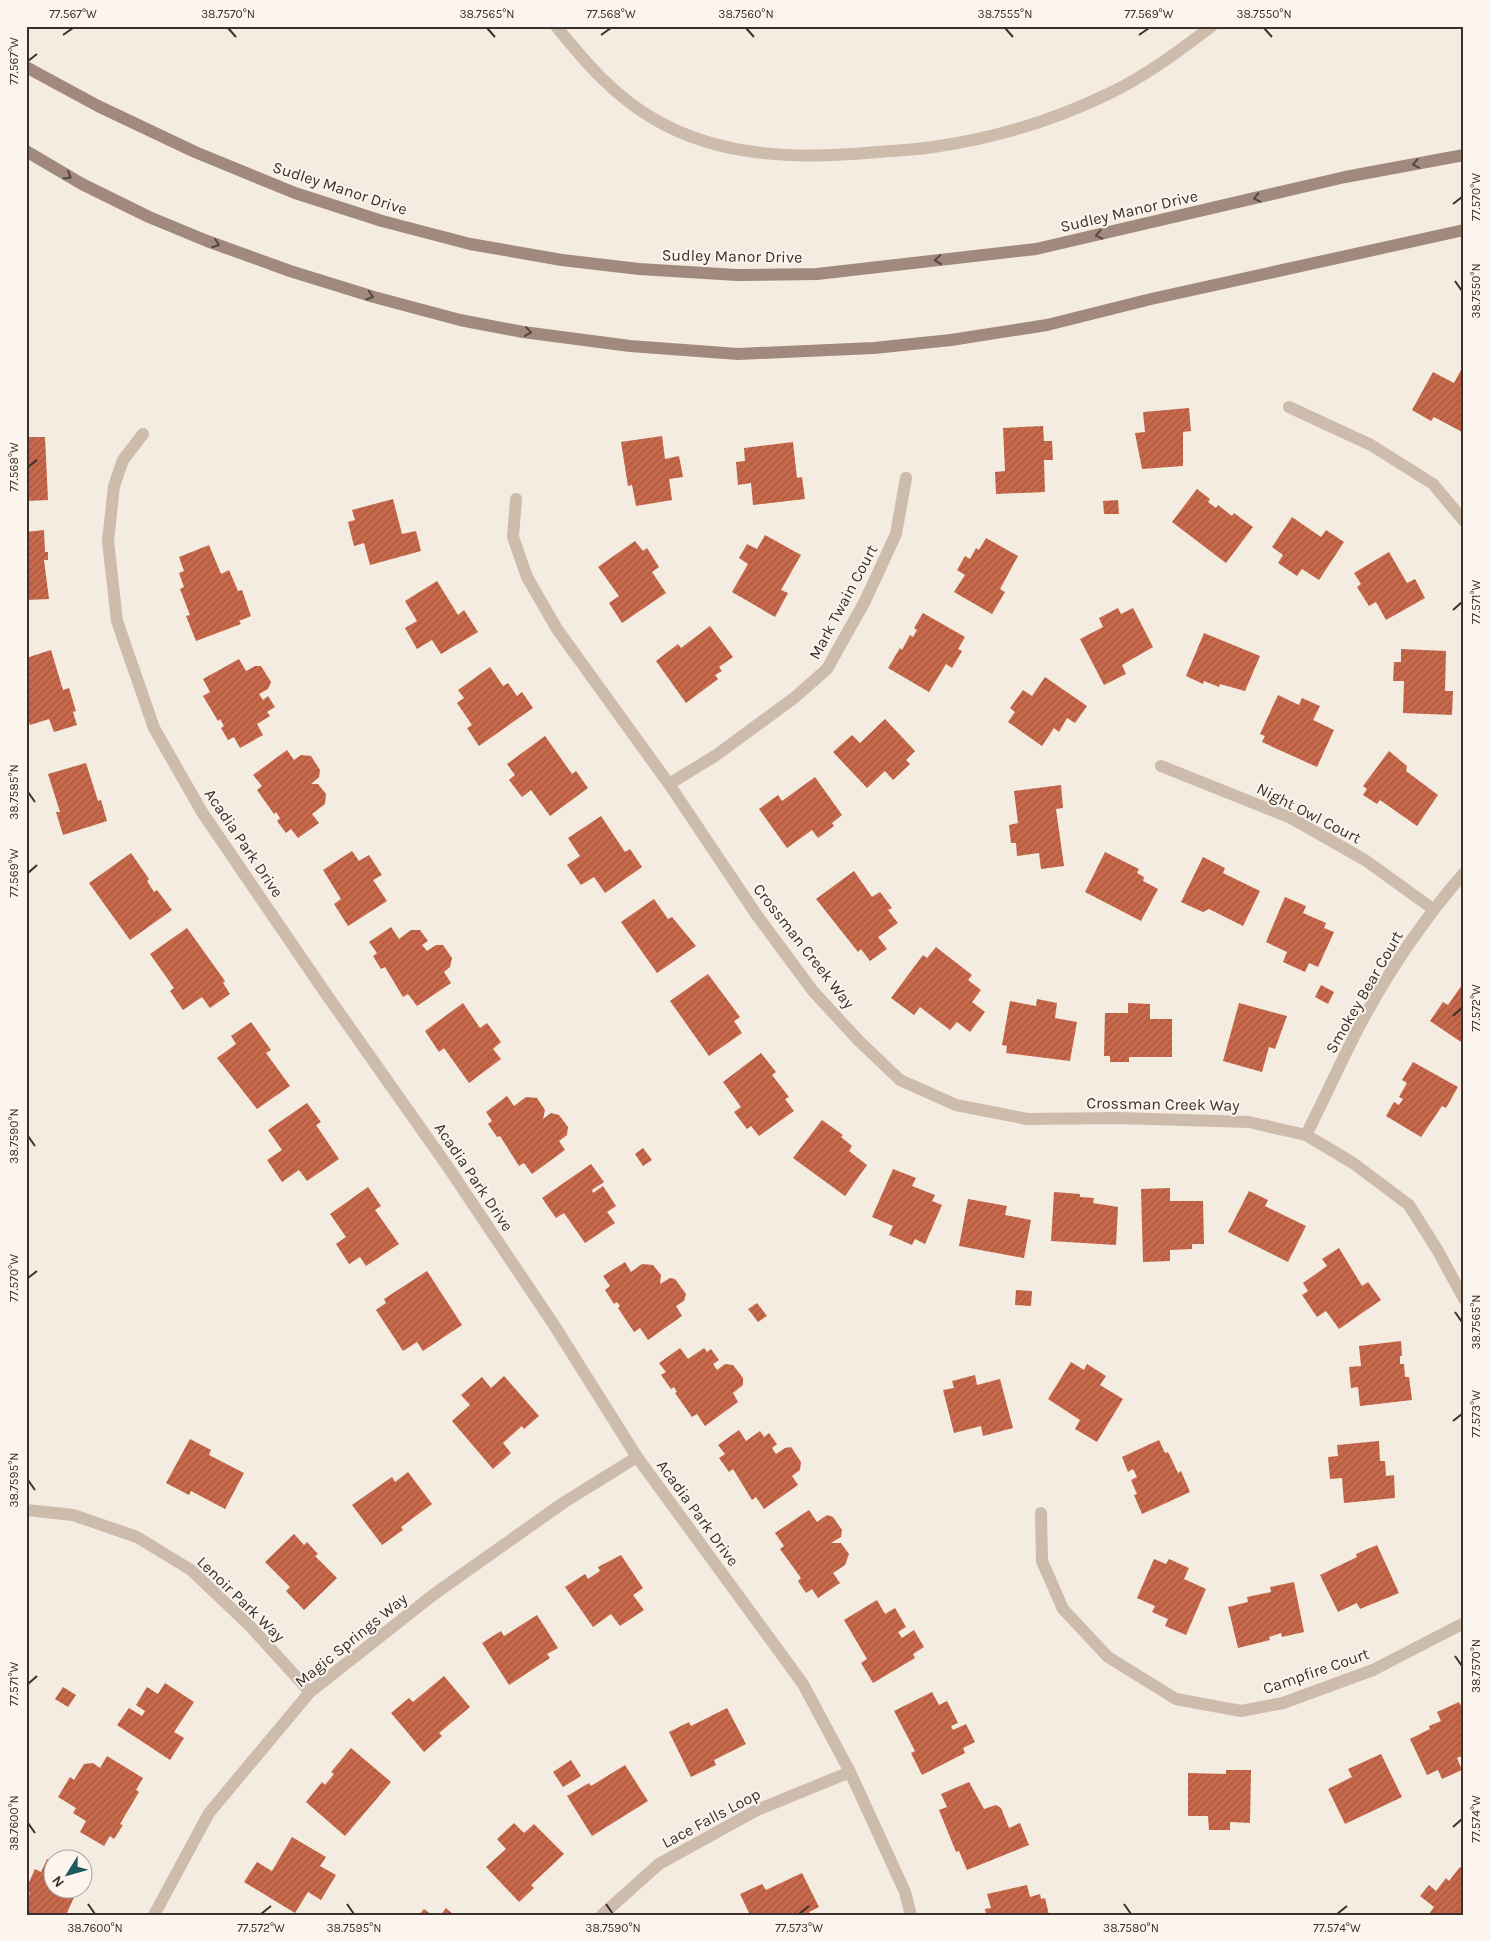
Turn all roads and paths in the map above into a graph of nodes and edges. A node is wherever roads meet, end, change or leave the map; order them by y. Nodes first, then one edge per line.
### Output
1 (556, 26) edge
2 (1212, 26) edge
3 (26, 67) edge
4 (26, 151) edge
5 (1464, 155) edge
6 (1464, 230) edge
7 (1289, 407) dead end
8 (143, 434) dead end
9 (906, 478) dead end
10 (516, 499) dead end
11 (1464, 521) edge
12 (1161, 766) dead end
13 (669, 784) junction
14 (1464, 873) edge
15 (1433, 909) junction
16 (1306, 1135) junction
17 (1464, 1299) edge
18 (637, 1457) junction
19 (26, 1510) edge
20 (1041, 1513) dead end
21 (1464, 1623) edge
22 (310, 1692) junction
23 (850, 1772) junction
24 (154, 1915) edge
25 (602, 1915) edge
26 (911, 1915) edge

1 - 2 street
5 -> 3 main road, Sudley Manor Drive
4 -> 6 main road
7 - 11 street
8 - 18 street, Acadia Park Drive
9 - 13 street, Mark Twain Court
10 - 13 street, Crossman Creek Way
12 - 15 street, Night Owl Court
13 - 16 street, Crossman Creek Way
14 - 15 street, Smokey Bear Court
15 - 16 street, Smokey Bear Court
16 - 17 street, Crossman Creek Way
18 - 22 street, Magic Springs Way
18 - 23 street, Acadia Park Drive
19 - 22 street, Lenoir Park Way
20 - 21 street, Campfire Court
22 - 24 street, Magic Springs Way
23 - 25 street, Lace Falls Loop
23 - 26 street, Acadia Park Drive

